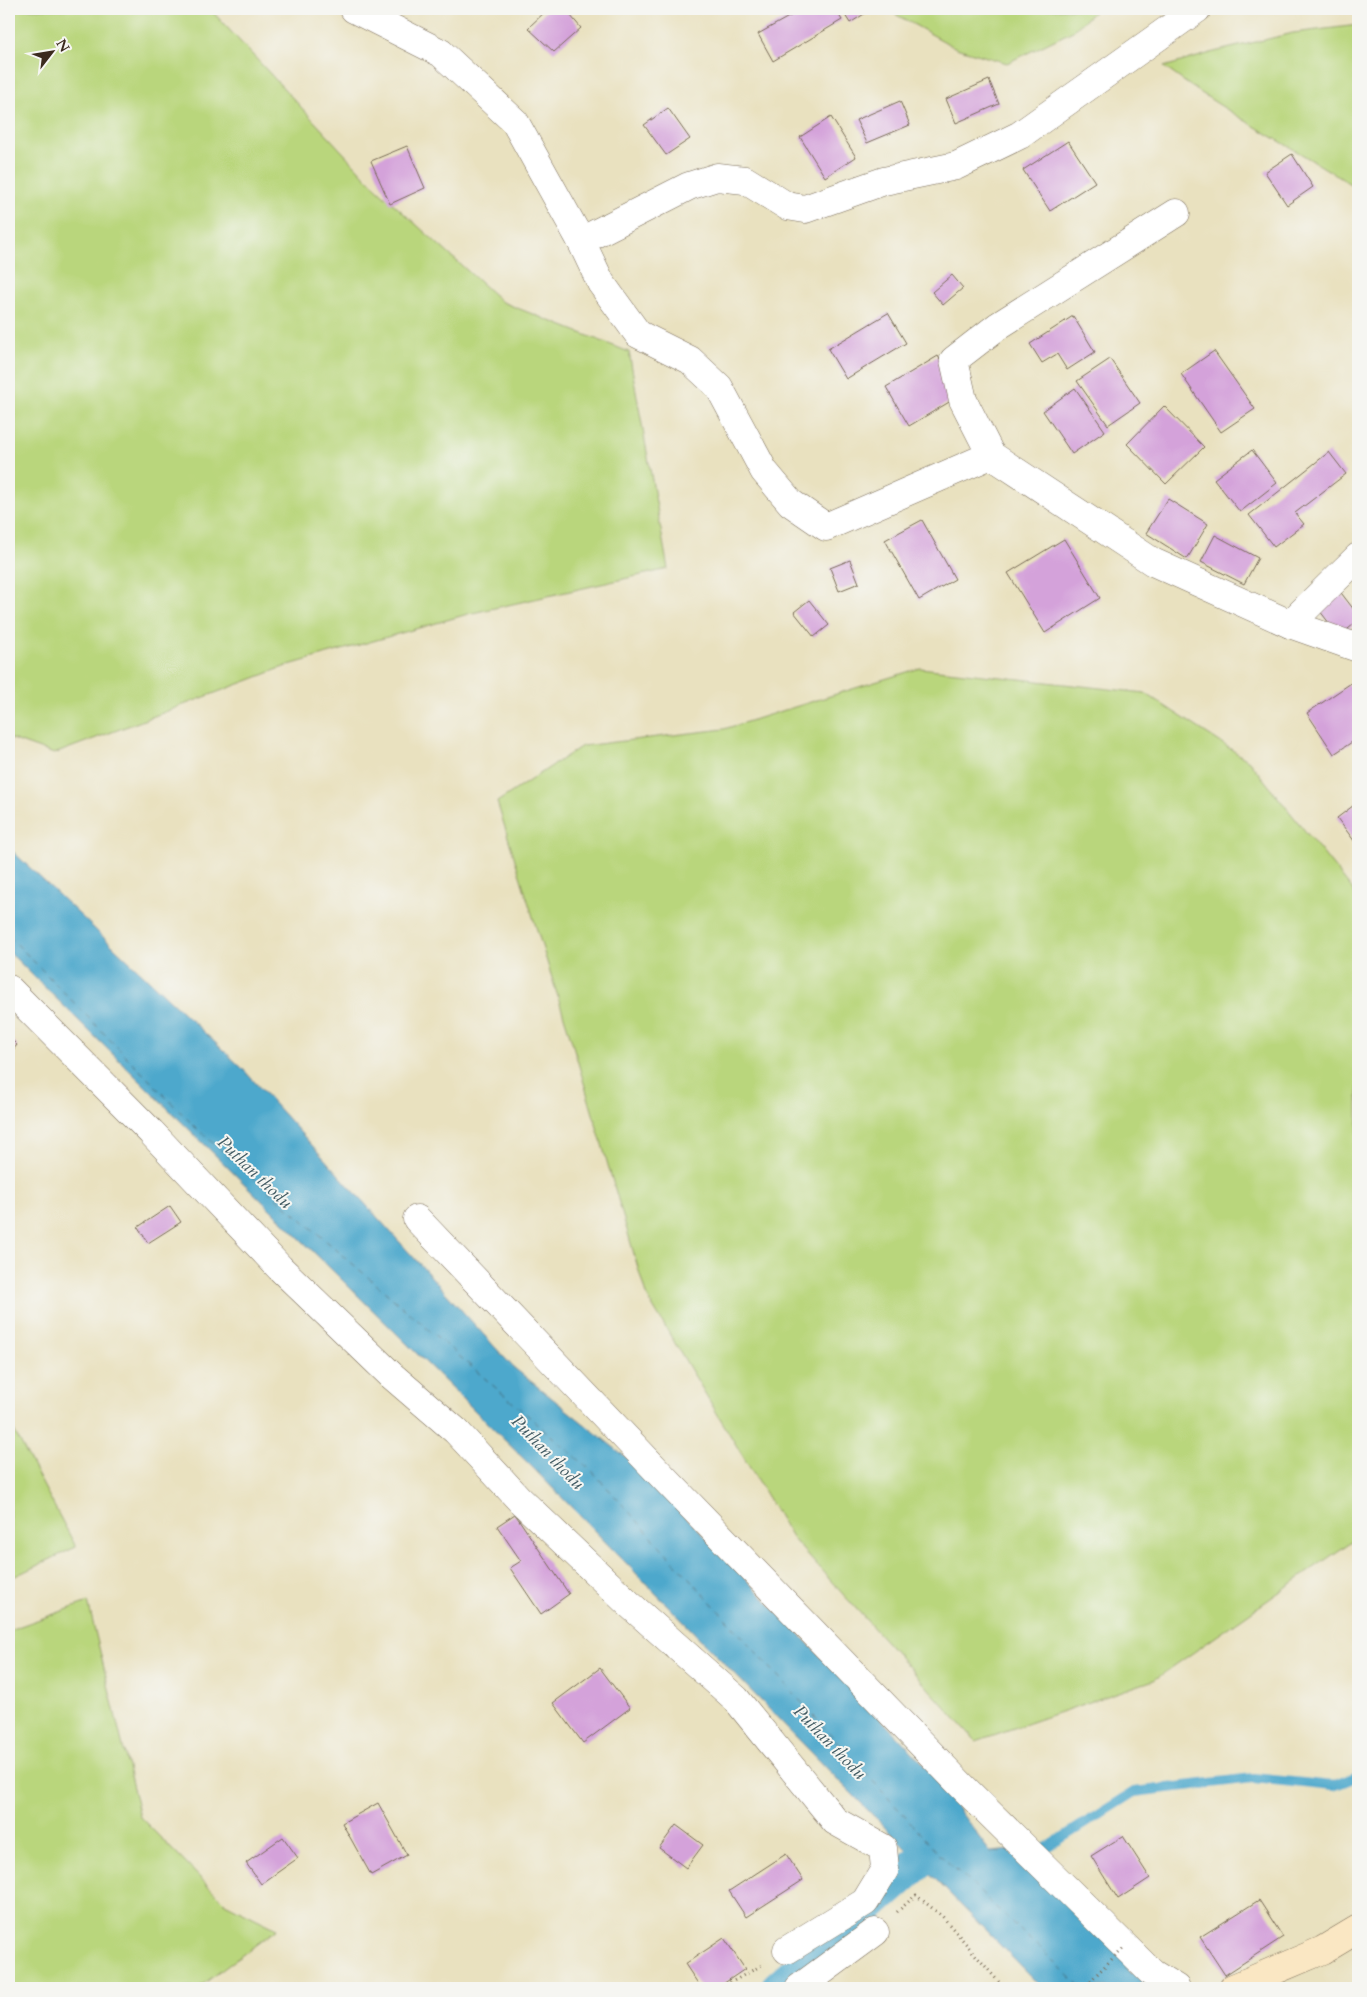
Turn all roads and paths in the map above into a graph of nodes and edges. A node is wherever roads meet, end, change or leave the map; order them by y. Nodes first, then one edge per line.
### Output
1 (354, 9) edge
2 (1198, 9) edge
3 (1176, 213) dead end
4 (581, 241) junction
5 (991, 454) junction
6 (1358, 557) edge
7 (1290, 624) junction
8 (1358, 648) edge
9 (9, 989) edge
10 (417, 1219) dead end
11 (1358, 1928) edge
12 (875, 1932) joint
13 (1125, 1946) dead end
14 (787, 1950) joint
15 (721, 1988) edge
16 (799, 1988) edge
17 (1004, 1988) edge
18 (1083, 1988) edge
19 (1176, 1988) edge
20 (1233, 1988) edge

1 - 4 street
2 - 4 street
3 - 5 street
4 - 5 street
5 - 7 street
6 - 7 street
7 - 8 street
9 - 14 street
10 - 19 street
11 - 20 street
12 - 16 street
12 - 17 path
13 - 18 path, bridge
14 - 15 path

